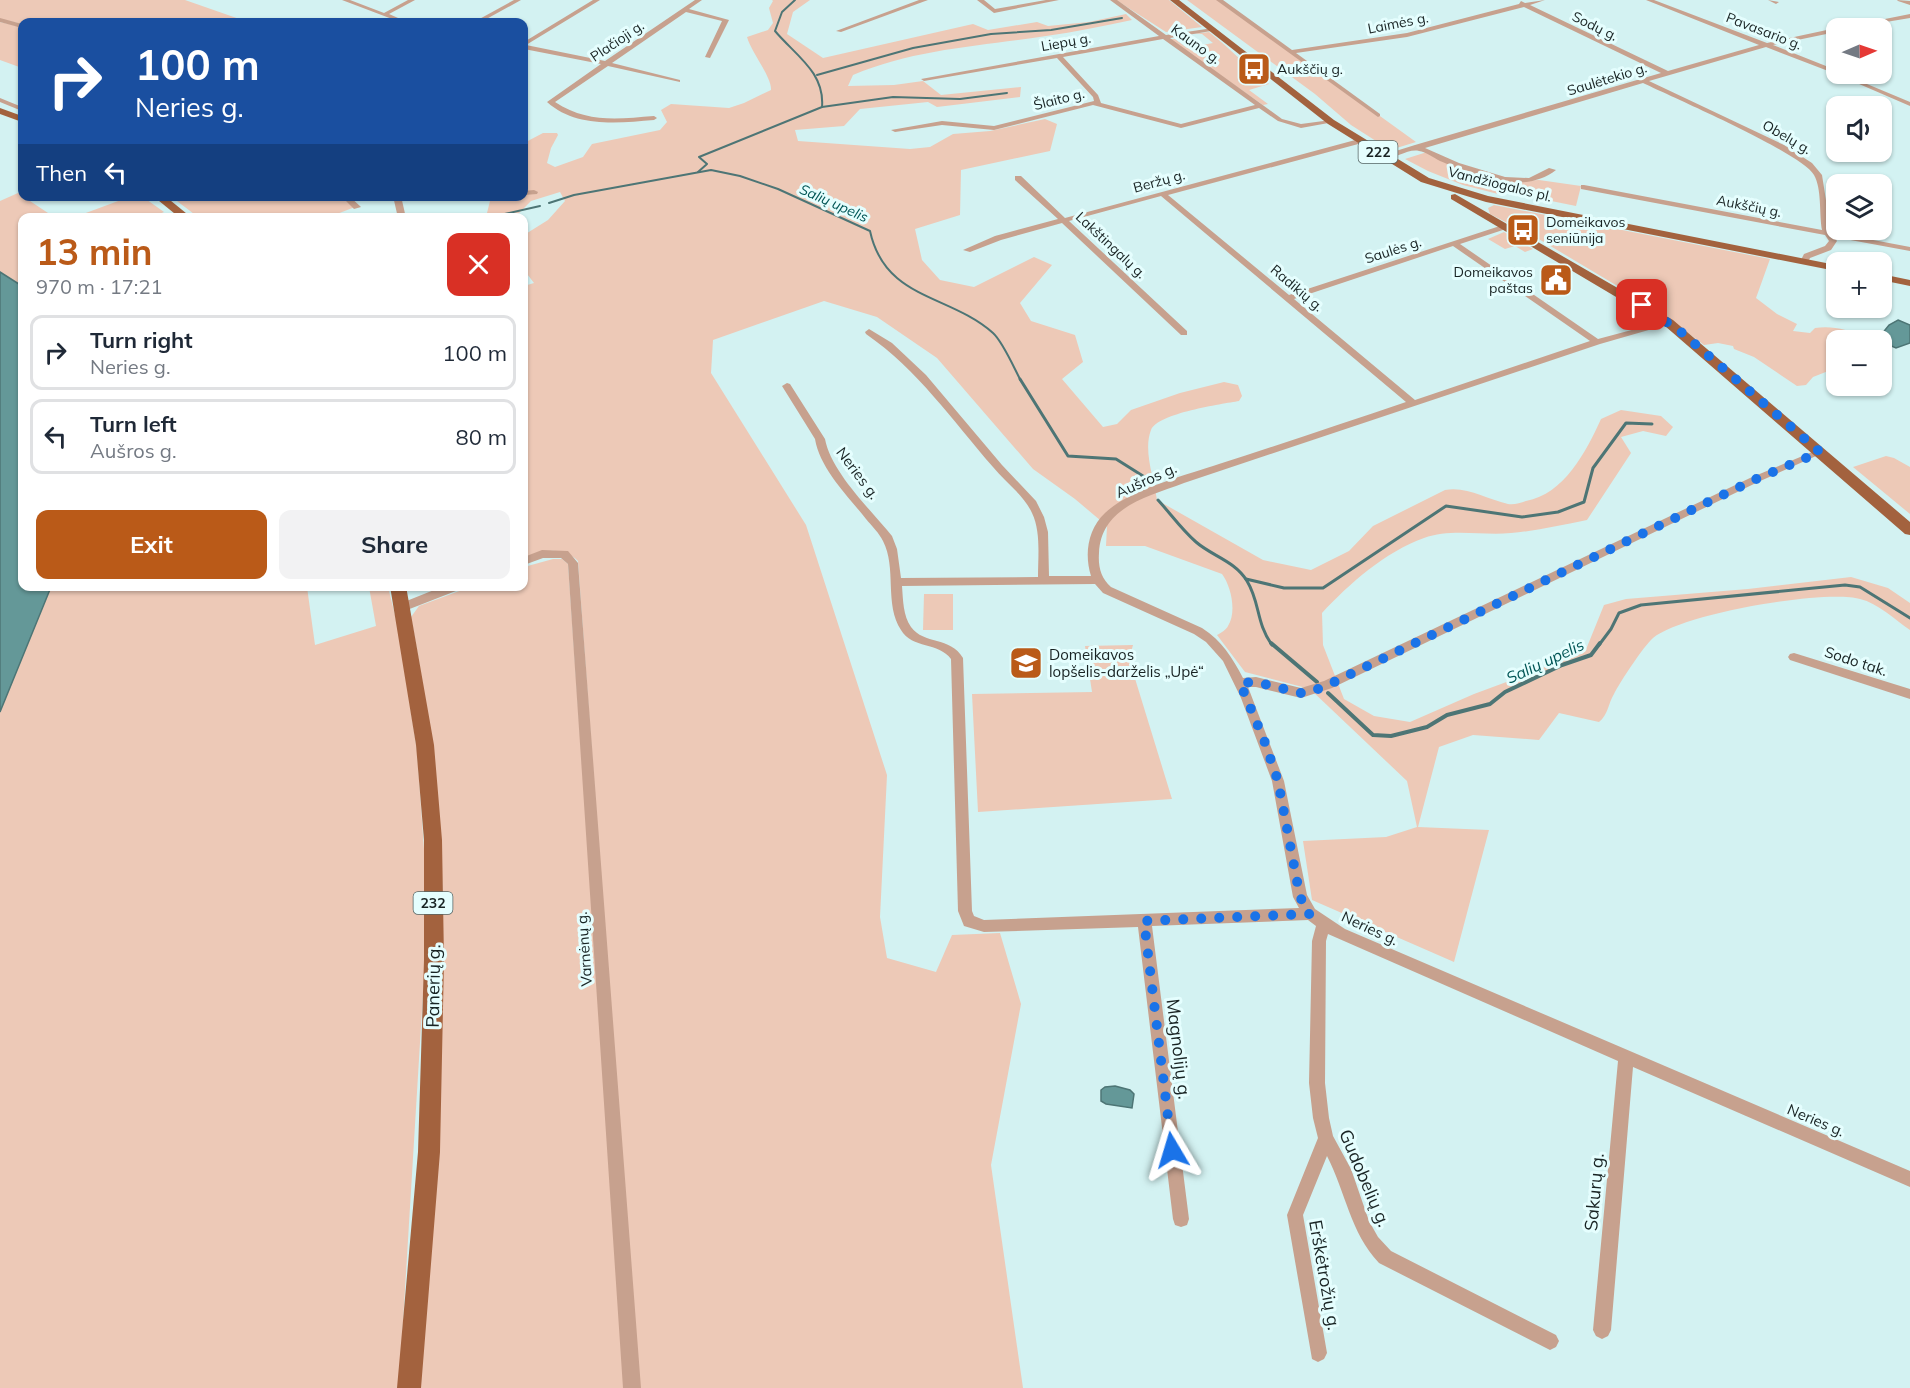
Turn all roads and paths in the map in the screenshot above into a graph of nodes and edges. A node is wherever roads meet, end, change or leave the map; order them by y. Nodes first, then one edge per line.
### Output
1 (345, 0) edge
2 (412, 0) edge
3 (518, 0) edge
4 (597, 0) edge
5 (699, 0) edge
6 (925, 0) edge
7 (980, 0) edge
8 (1056, 0) edge
9 (1113, 0) edge
10 (1174, 0) edge
11 (1219, 0) edge
12 (1514, 0) edge
13 (1542, 0) edge
14 (1649, 0) edge
15 (1900, 0) edge
16 (1910, 3) edge
17 (1524, 5) junction
18 (685, 10) junction
19 (384, 15) junction
20 (1910, 16) edge
21 (393, 18) edge
22 (484, 18) edge
23 (1892, 19) edge
24 (0, 20) edge
25 (18, 25) edge
26 (1211, 29) junction
27 (838, 31) dead end
28 (1826, 32) edge
29 (1166, 36) junction
30 (528, 43) edge
31 (1767, 44) junction
32 (528, 47) edge
33 (1290, 52) junction
34 (1059, 56) junction
35 (708, 57) dead end
36 (605, 63) junction
37 (1826, 68) edge
38 (1666, 74) junction
39 (924, 79) dead end
40 (1642, 80) junction
41 (678, 81) dead end
42 (1864, 84) edge
43 (0, 100) edge
44 (1098, 103) junction
45 (1910, 104) edge
46 (1260, 106) junction
47 (18, 107) edge
48 (0, 111) edge
49 (1378, 116) dead end
50 (18, 118) edge
51 (654, 118) dead end
52 (1331, 122) junction
53 (895, 130) dead end
54 (1359, 141) junction
55 (1418, 147) junction
56 (1386, 157) junction
57 (1552, 170) dead end
58 (1018, 178) dead end
59 (1425, 180) junction
60 (1584, 187) dead end
61 (534, 192) dead end
62 (528, 193) edge
63 (1163, 194) junction
64 (1486, 199) junction
65 (165, 201) edge
66 (350, 201) edge
67 (357, 207) dead end
68 (180, 213) edge
69 (1484, 214) junction
70 (1064, 220) junction
71 (1506, 226) junction
72 (1826, 231) edge
73 (1826, 235) edge
74 (1833, 240) edge
75 (1857, 240) edge
76 (1455, 244) junction
77 (1910, 249) edge
78 (967, 250) dead end
79 (1804, 262) junction
80 (1826, 266) edge
81 (1892, 279) edge
82 (1910, 283) edge
83 (1289, 298) junction
84 (1669, 323) junction
85 (869, 332) dead end
86 (1184, 333) dead end
87 (1597, 342) junction
88 (787, 386) dead end
89 (1413, 403) junction
90 (1820, 452) junction
91 (1910, 530) edge
92 (528, 559) edge
93 (1097, 580) junction
94 (1044, 581) junction
95 (896, 582) junction
96 (431, 591) edge
97 (400, 597) edge
98 (1794, 657) dead end
99 (1240, 683) junction
100 (1910, 694) edge
101 (1310, 914) junction
102 (1144, 921) junction
103 (1324, 924) junction
104 (1626, 1057) junction
105 (1326, 1138) junction
106 (1910, 1179) edge
107 (1181, 1219) dead end
108 (1602, 1330) dead end
109 (1550, 1341) dead end
110 (1318, 1353) dead end
111 (409, 1388) edge
112 (632, 1388) edge

1 - 19 street
2 - 19 street
3 - 22 street
4 - 30 street
5 - 18 street, Plačioji g.
6 - 27 street
7 - 8 street
9 - 29 street, Kauno g.
10 - 26 main road, Vandžiogalos pl. / 222
11 - 33 street
12 - 17 street, Sodų g.
13 - 17 street, Laimės g.
14 - 31 street, Pavasario g.
15 - 16 street
17 - 33 street, Laimės g.
17 - 38 street, Sodų g.
18 - 35 street
18 - 36 street, Plačioji g.
19 - 21 street
20 - 23 street
24 - 25 street
26 - 29 street, Liepų g.
26 - 52 main road, Vandžiogalos pl. / 222
28 - 31 street, Saulėtekio g.
29 - 34 street, Liepų g.
29 - 46 street, Kauno g.
31 - 37 street, Pavasario g.
31 - 38 street, Saulėtekio g.
32 - 36 street
33 - 49 street
34 - 39 street, Liepų g.
34 - 44 street
36 - 41 street
36 - 51 street, Plačioji g.
38 - 40 street, Saulėtekio g.
40 - 55 street, Saulėtekio g.
40 - 72 street, Obelų g.
42 - 45 street, Pavasario g.
43 - 47 street
44 - 46 street, Šlaito g.
44 - 53 street, Šlaito g.
46 - 52 street, Kauno g.
48 - 50 main road
52 - 54 main road, Vandžiogalos pl. / 222
54 - 56 main road, Vandžiogalos pl. / 222
54 - 63 street, Beržų g.
55 - 56 street, Saulėtekio g.
55 - 57 street
56 - 59 main road, Vandžiogalos pl. / 222
58 - 70 street, Lakštingalų g.
59 - 64 main road, Vandžiogalos pl. / 222
59 - 69 main road
60 - 73 street, Aukščių g.
61 - 62 street
63 - 70 street, Beržų g.
63 - 83 street, Radikių g.
64 - 69 main road
64 - 79 main road, Vandžiogalos pl. / 222
65 - 68 main road
66 - 67 street
69 - 71 main road
70 - 78 street, Beržų g.
70 - 86 street, Lakštingalų g.
71 - 76 street, Saulės g.
71 - 84 main road
74 - 79 street
75 - 77 street, Aukščių g.
76 - 83 street, Saulės g.
76 - 87 street
79 - 80 main road, Vandžiogalos pl. / 222
81 - 82 main road
83 - 89 street, Radikių g.
84 - 87 street, Aušros g.
84 - 90 main road
85 - 94 street
87 - 89 street, Aušros g.
88 - 95 street, Neries g.
89 - 93 street, Aušros g.
90 - 91 main road
90 - 99 street
92 - 112 street, Varnėnų g.
93 - 94 street
93 - 99 street
94 - 95 street
95 - 102 street, Neries g.
96 - 97 street
97 - 111 main road, Panerių g. / 232
98 - 100 street, Sodo tak.
99 - 101 street
101 - 102 street, Neries g.
101 - 103 street, Neries g.
102 - 107 street, Magnolijų g.
103 - 104 street, Neries g.
103 - 105 street, Gudobelių g.
104 - 106 street, Neries g.
104 - 108 street, Sakurų g.
105 - 109 street, Gudobelių g.
105 - 110 street, Erškėtrožių g.

